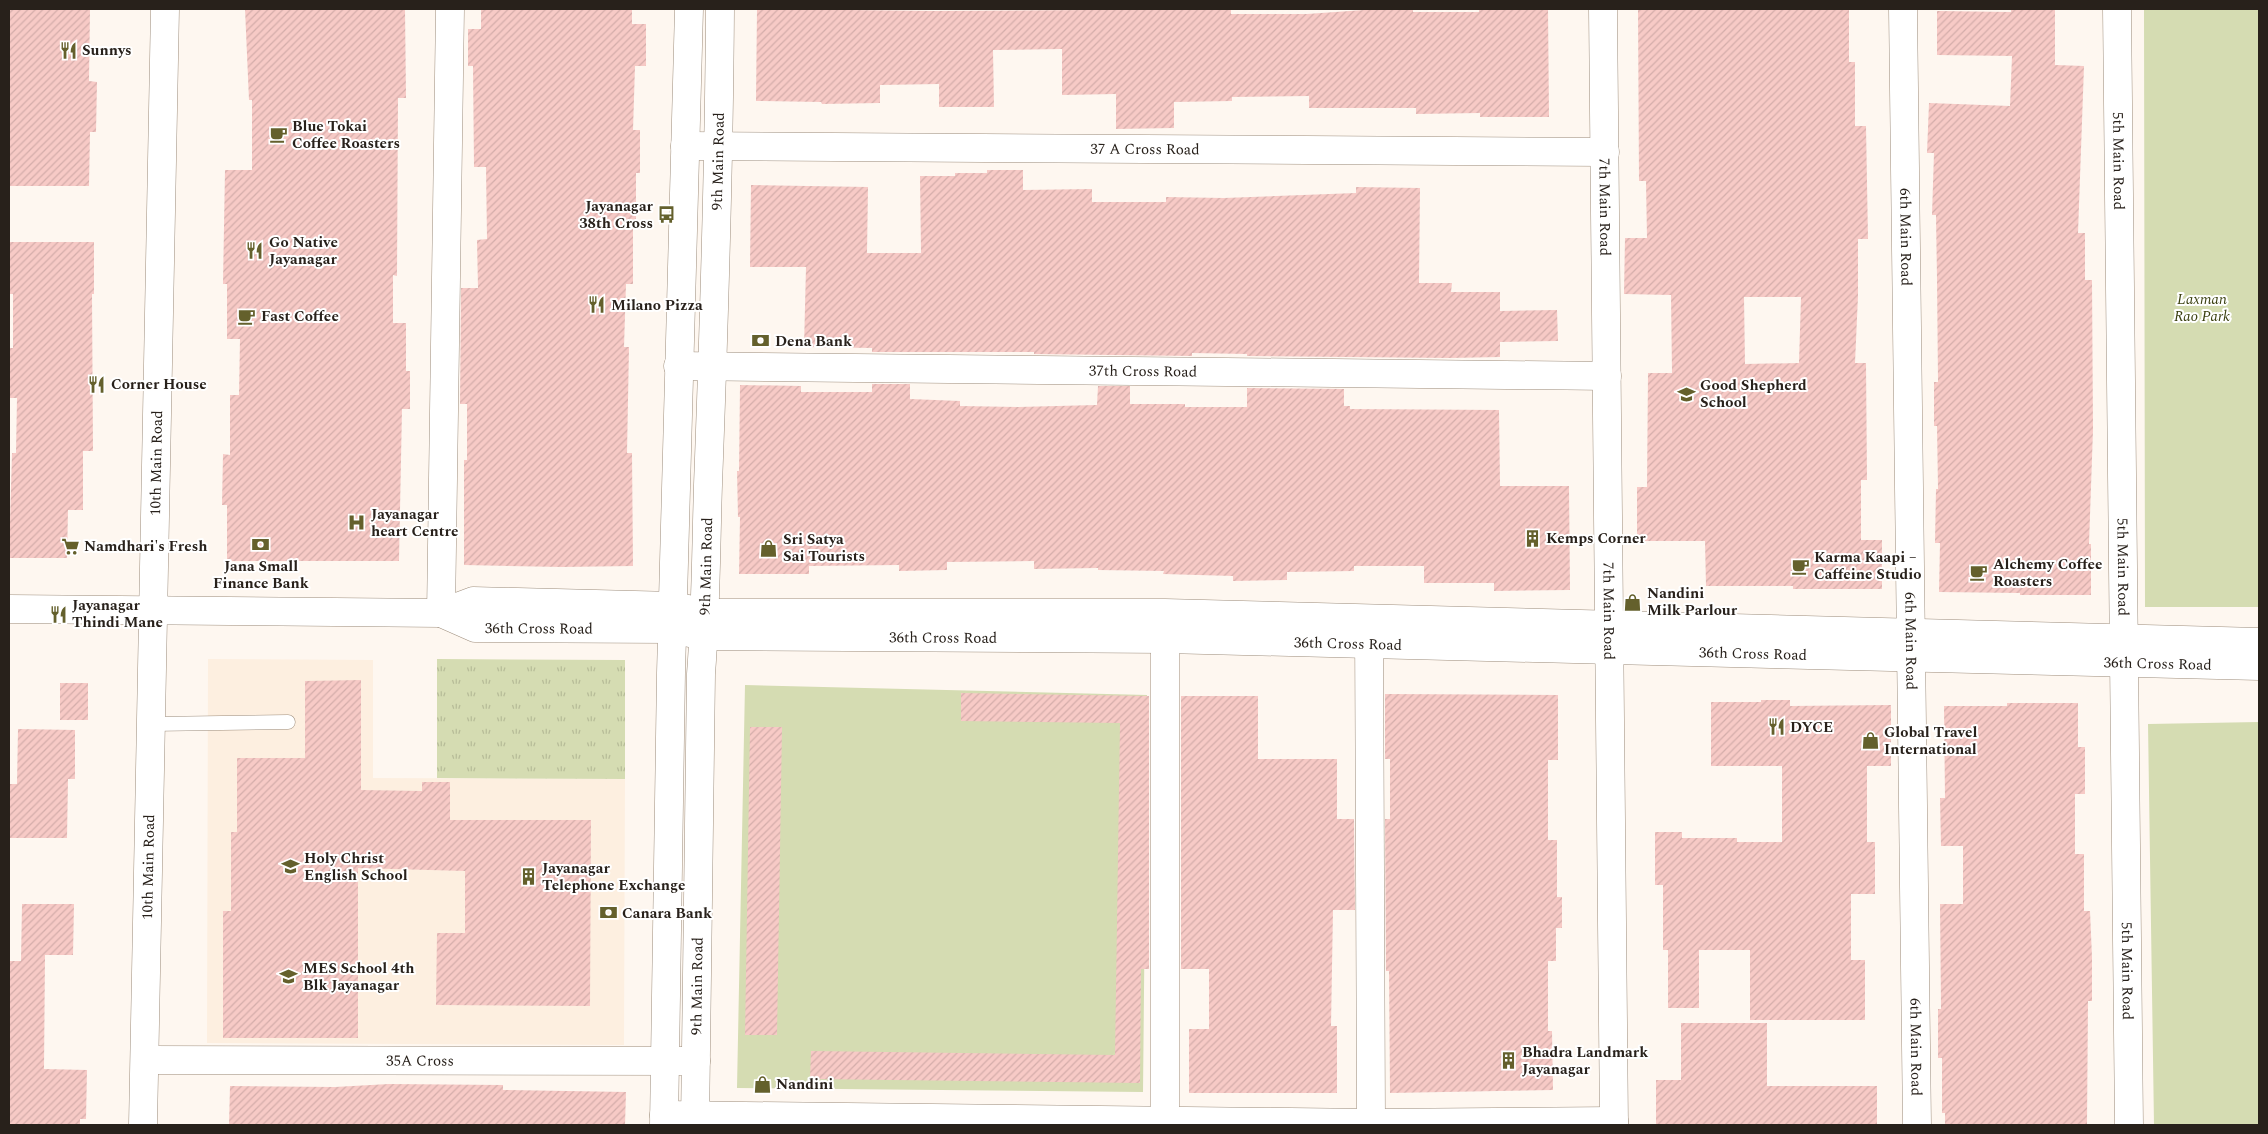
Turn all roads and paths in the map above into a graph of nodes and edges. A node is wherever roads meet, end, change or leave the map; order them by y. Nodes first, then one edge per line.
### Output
1 (166, 9) edge
2 (450, 9) edge
3 (689, 9) edge
4 (720, 9) edge
5 (1603, 9) edge
6 (1903, 9) edge
7 (2117, 9) edge
8 (685, 146) junction
9 (719, 146) junction
10 (1605, 152) junction
11 (678, 366) junction
12 (713, 368) junction
13 (1607, 376) junction
14 (9, 609) edge
15 (154, 610) junction
16 (441, 613) junction
17 (673, 618) junction
18 (704, 625) junction
19 (1165, 626) junction
20 (1369, 631) junction
21 (1609, 638) junction
22 (2259, 642) edge
23 (1911, 645) junction
24 (2124, 650) junction
25 (2259, 666) edge
26 (288, 722) dead end
27 (152, 724) junction
28 (145, 1060) junction
29 (663, 1060) junction
30 (696, 1061) junction
31 (664, 1120) edge
32 (695, 1121) edge
33 (1165, 1122) edge
34 (1614, 1123) edge
35 (1371, 1124) junction
36 (143, 1125) edge
37 (1917, 1125) edge
38 (2129, 1125) edge

1 - 15 street, 10th Main Road
2 - 16 street
3 - 8 street, 9th Main Road
4 - 9 street, 9th Main Road
5 - 10 street, 7th Main Road
6 - 23 street, 6th Main Road
7 - 24 street, 5th Main Road
8 - 9 street, 37 A Cross Road
8 - 11 street, 9th Main Road
9 - 10 street, 37 A Cross Road
9 - 12 street, 9th Main Road
10 - 13 street, 7th Main Road
11 - 12 street, 37th Cross Road
11 - 17 street, 9th Main Road
12 - 13 street, 37th Cross Road
12 - 18 street, 9th Main Road
13 - 21 street, 7th Main Road
14 - 15 street, 36th Cross Road
15 - 16 street, 36th Cross Road
15 - 27 street, 10th Main Road
16 - 17 street, 36th Cross Road
17 - 18 street, 36th Cross Road
17 - 29 street, 9th Main Road
18 - 19 street, 36th Cross Road
18 - 30 street, 9th Main Road
19 - 20 street, 36th Cross Road
19 - 33 street
20 - 21 street, 36th Cross Road
20 - 35 street
21 - 23 street, 36th Cross Road
21 - 34 street, 7th Main Road
22 - 24 street, 36th Cross Road
23 - 24 street, 36th Cross Road
23 - 37 street, 6th Main Road
24 - 25 street, 36th Cross Road
24 - 38 street, 5th Main Road
26 - 27 lane
27 - 28 street, 10th Main Road
28 - 29 street, 35A Cross
28 - 36 street, 10th Main Road
29 - 30 street, 35A Cross
29 - 31 street, 9th Main Road
30 - 32 street, 9th Main Road
31 - 32 street
32 - 33 street
33 - 35 street
34 - 35 street

